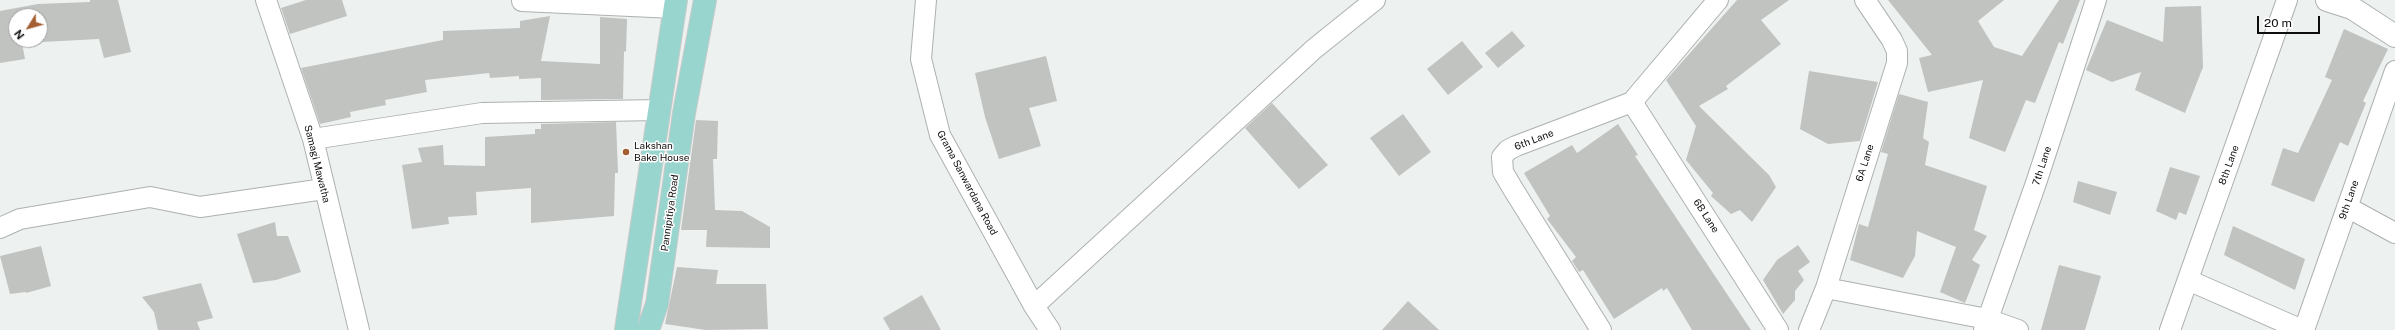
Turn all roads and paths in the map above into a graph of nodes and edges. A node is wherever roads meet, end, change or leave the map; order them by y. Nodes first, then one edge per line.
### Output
1 (266, 0) edge
2 (704, 0) edge
3 (926, 0) edge
4 (1375, 0) edge
5 (1718, 0) edge
6 (1865, 0) edge
7 (2096, 0) edge
8 (2287, 0) edge
9 (2327, 0) edge
10 (522, 1) dead end
11 (675, 4) edge
12 (2395, 36) edge
13 (2395, 71) edge
14 (1632, 102) junction
15 (660, 110) junction
16 (313, 139) junction
17 (324, 189) junction
18 (2347, 207) junction
19 (0, 228) edge
20 (2395, 233) edge
21 (2188, 280) junction
22 (1826, 288) junction
23 (1034, 306) junction
24 (1985, 325) edge
25 (359, 330) edge
26 (626, 330) edge
27 (648, 330) edge
28 (1050, 330) edge
29 (1601, 330) edge
30 (1778, 330) edge
31 (1809, 330) edge
32 (2018, 330) edge
33 (2170, 330) edge
34 (2303, 330) edge

1 - 16 street, Samagi Mawatha
2 - 27 main road, Pannipitiya Road
3 - 23 street, Grama Sanwardana Road
4 - 23 street
5 - 14 street, 6th Lane
6 - 22 street, 6A Lane
7 - 24 street, 7th Lane
8 - 21 street, 8th Lane
9 - 12 street
10 - 11 street
11 - 15 main road
13 - 18 street, 9th Lane
14 - 29 street, 6th Lane
14 - 30 street, 6B Lane
15 - 16 street
15 - 26 main road
16 - 17 street, Samagi Mawatha
17 - 19 street
17 - 25 street, Samagi Mawatha
18 - 20 street
18 - 34 street, 9th Lane
21 - 33 street, 8th Lane
21 - 34 street
22 - 24 street
22 - 31 street, 6A Lane
23 - 28 street, Grama Sanwardana Road
24 - 32 street

